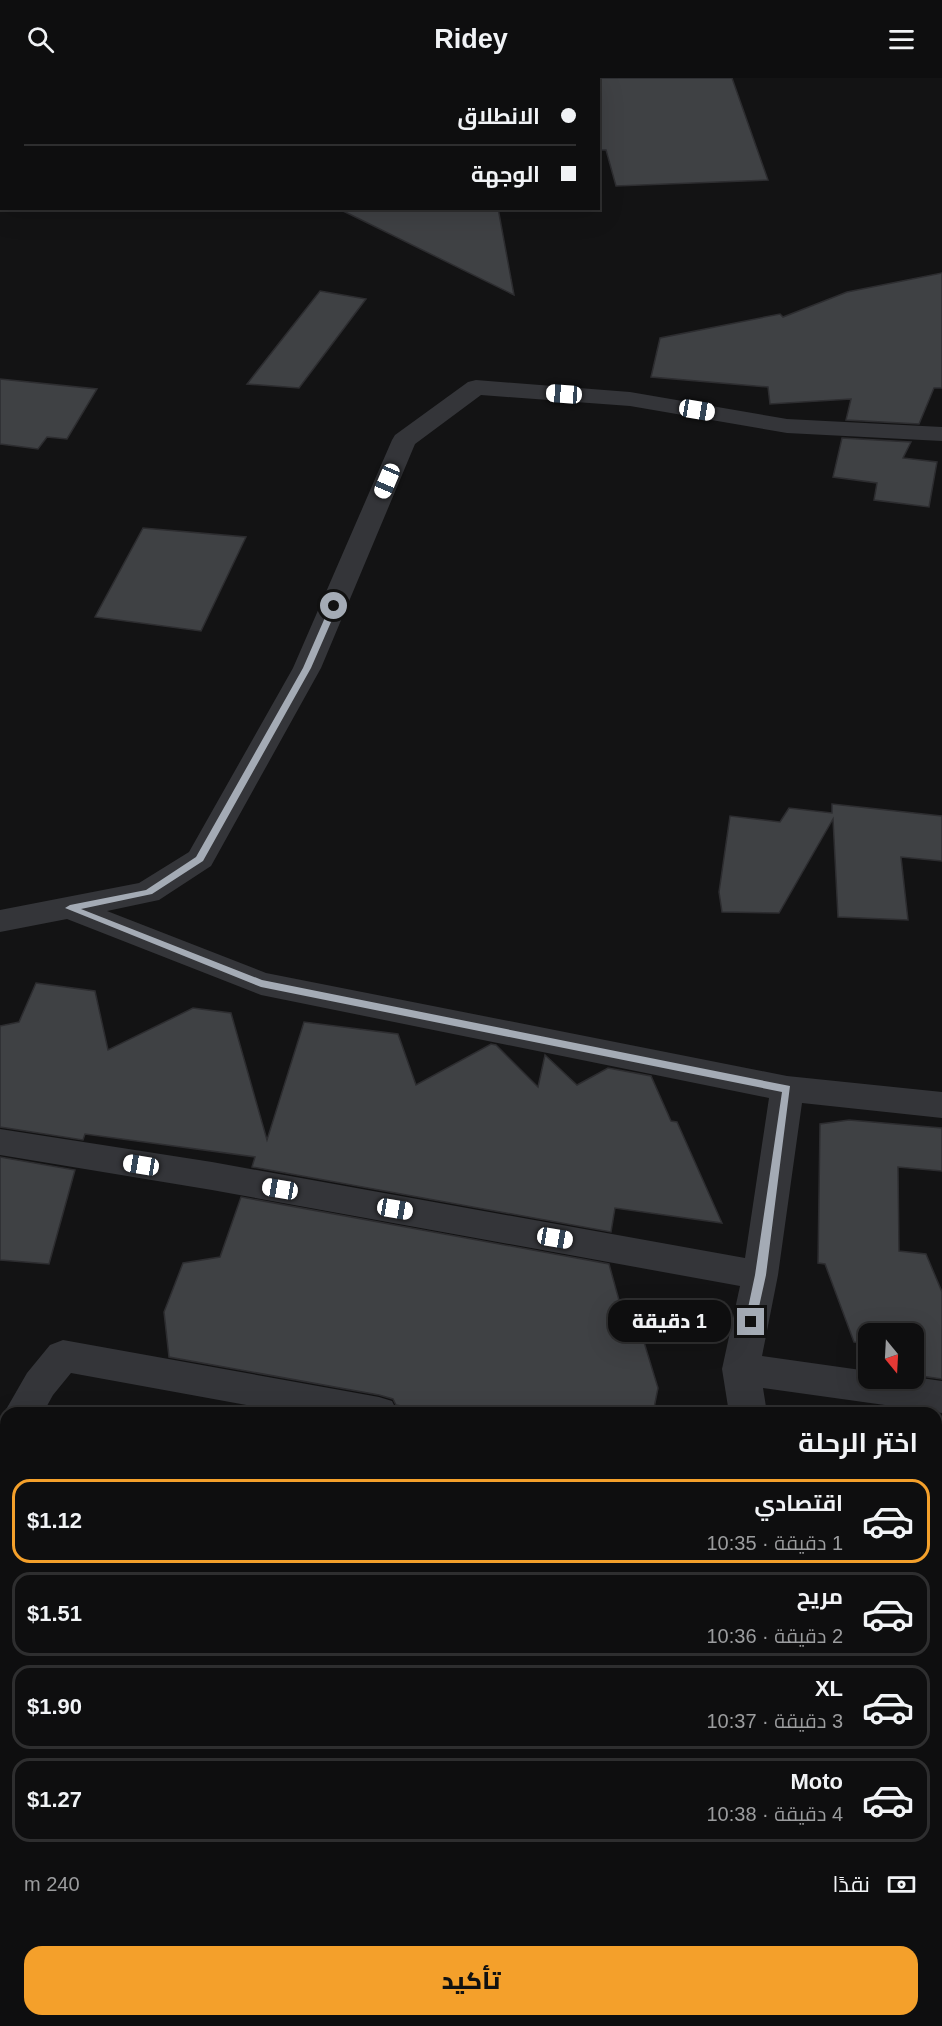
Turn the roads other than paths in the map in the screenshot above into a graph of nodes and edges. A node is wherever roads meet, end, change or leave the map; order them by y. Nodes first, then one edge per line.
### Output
1 (942, 434) edge
2 (70, 908) junction
3 (0, 921) edge
4 (787, 1089) junction
5 (942, 1105) edge
6 (0, 1143) edge
7 (760, 1275) junction
8 (741, 1369) junction
9 (942, 1397) edge
10 (27, 1407) edge
11 (347, 1407) edge
12 (747, 1407) edge

1 - 2 street
2 - 3 street
2 - 4 street
4 - 5 street
4 - 7 street
6 - 7 street
7 - 8 street
8 - 9 street
8 - 12 street
10 - 11 street

